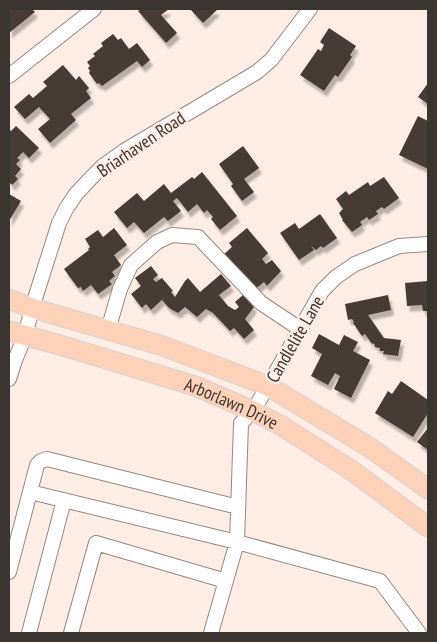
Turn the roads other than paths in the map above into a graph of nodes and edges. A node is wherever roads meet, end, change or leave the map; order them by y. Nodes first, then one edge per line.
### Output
1 (94, 9) edge
2 (310, 9) edge
3 (9, 76) edge
4 (428, 244) edge
5 (9, 299) edge
6 (32, 308) junction
7 (300, 329) junction
8 (108, 330) junction
9 (17, 333) edge
10 (9, 379) edge
11 (268, 386) junction
12 (252, 411) junction
13 (428, 489) edge
14 (30, 492) junction
15 (64, 500) junction
16 (238, 507) junction
17 (428, 527) edge
18 (237, 542) junction
19 (9, 572) edge
20 (226, 580) junction
21 (29, 633) edge
22 (71, 633) edge
23 (211, 633) edge
24 (419, 633) edge

1 - 3 street
2 - 6 street, Briarhaven Road
4 - 7 street, Candlelite Lane
5 - 6 main road, Arborlawn Drive
6 - 8 main road, Arborlawn Drive
6 - 9 street, Briarhaven Road
7 - 8 street
7 - 11 street, Candlelite Lane
8 - 11 main road, Arborlawn Drive
9 - 10 street, Briarhaven Road
9 - 12 main road, Arborlawn Drive
11 - 12 street, Candlelite Lane
11 - 13 main road, Arborlawn Drive
12 - 16 street, Candlelite Lane
12 - 17 main road, Arborlawn Drive
14 - 15 street
14 - 16 street
14 - 19 street
15 - 18 street
15 - 21 street
16 - 18 street, Candlelite Lane
18 - 20 street, Candlelite Lane
18 - 24 street
20 - 22 street
20 - 23 street, Candlelite Lane

